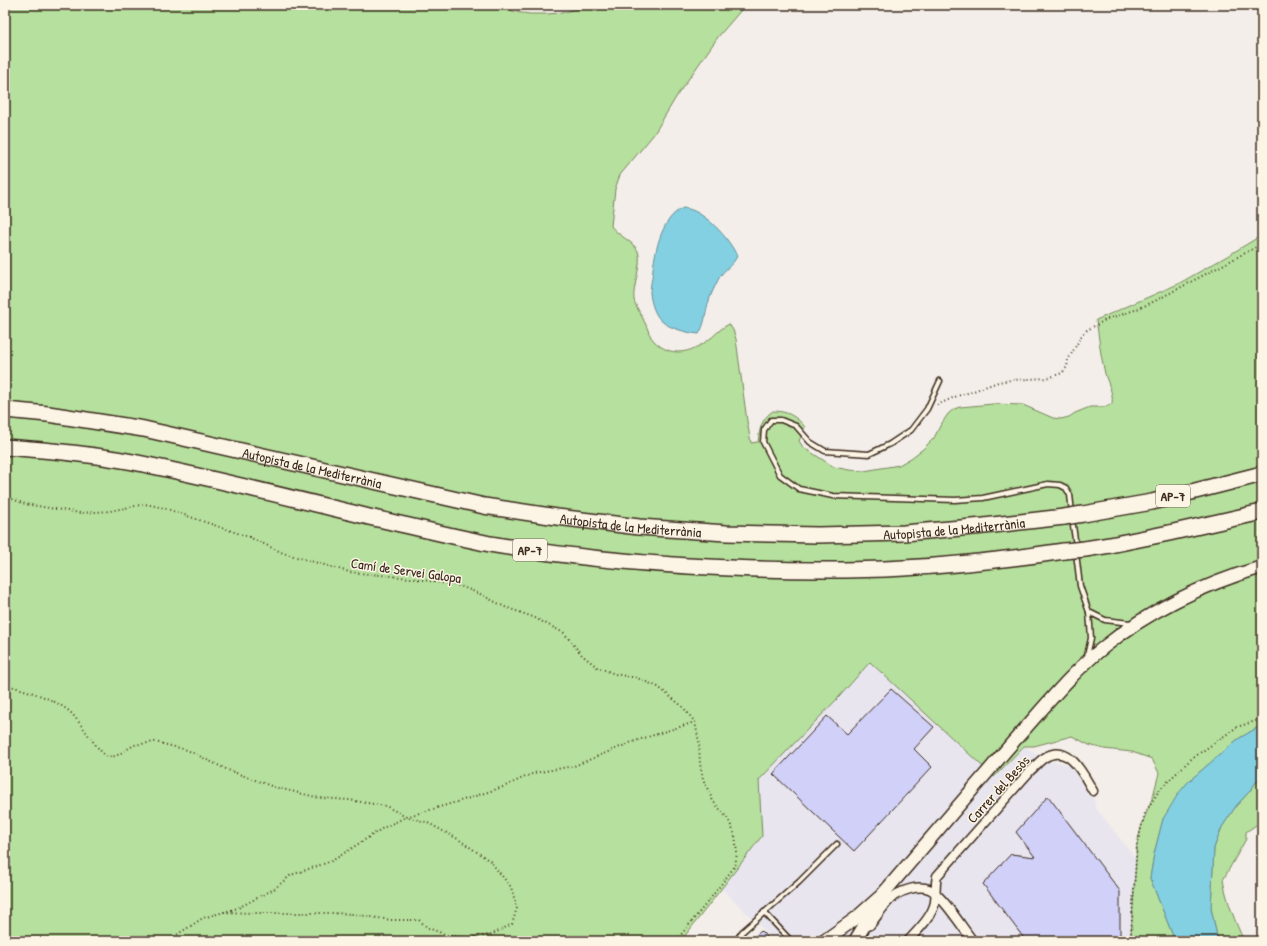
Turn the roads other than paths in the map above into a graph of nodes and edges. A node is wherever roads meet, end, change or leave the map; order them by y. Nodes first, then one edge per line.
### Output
1 (940, 381) dead end
2 (5, 410) edge
3 (5, 447) edge
4 (1262, 474) edge
5 (1262, 512) edge
6 (1262, 567) edge
7 (1089, 612) junction
8 (1137, 623) junction
9 (1086, 662) junction
10 (1093, 791) dead end
11 (837, 844) dead end
12 (936, 893) junction
13 (882, 894) junction
14 (764, 912) junction
15 (855, 940) edge
16 (736, 941) edge
17 (791, 941) edge
18 (824, 941) edge
19 (908, 941) edge
20 (973, 941) edge

1 - 7 lane
2 - 4 highway, Autopista de la Mediterrània / AP-7, bridge
3 - 5 highway, AP-7, bridge
6 - 8 main road
7 - 8 lane
7 - 9 lane
8 - 9 main road
9 - 13 main road
10 - 12 street, Carrer del Besòs
11 - 14 lane
12 - 15 street
12 - 19 street, Carrer del Besòs
12 - 20 street
13 - 15 main road
13 - 18 main road
14 - 16 lane
14 - 17 lane

